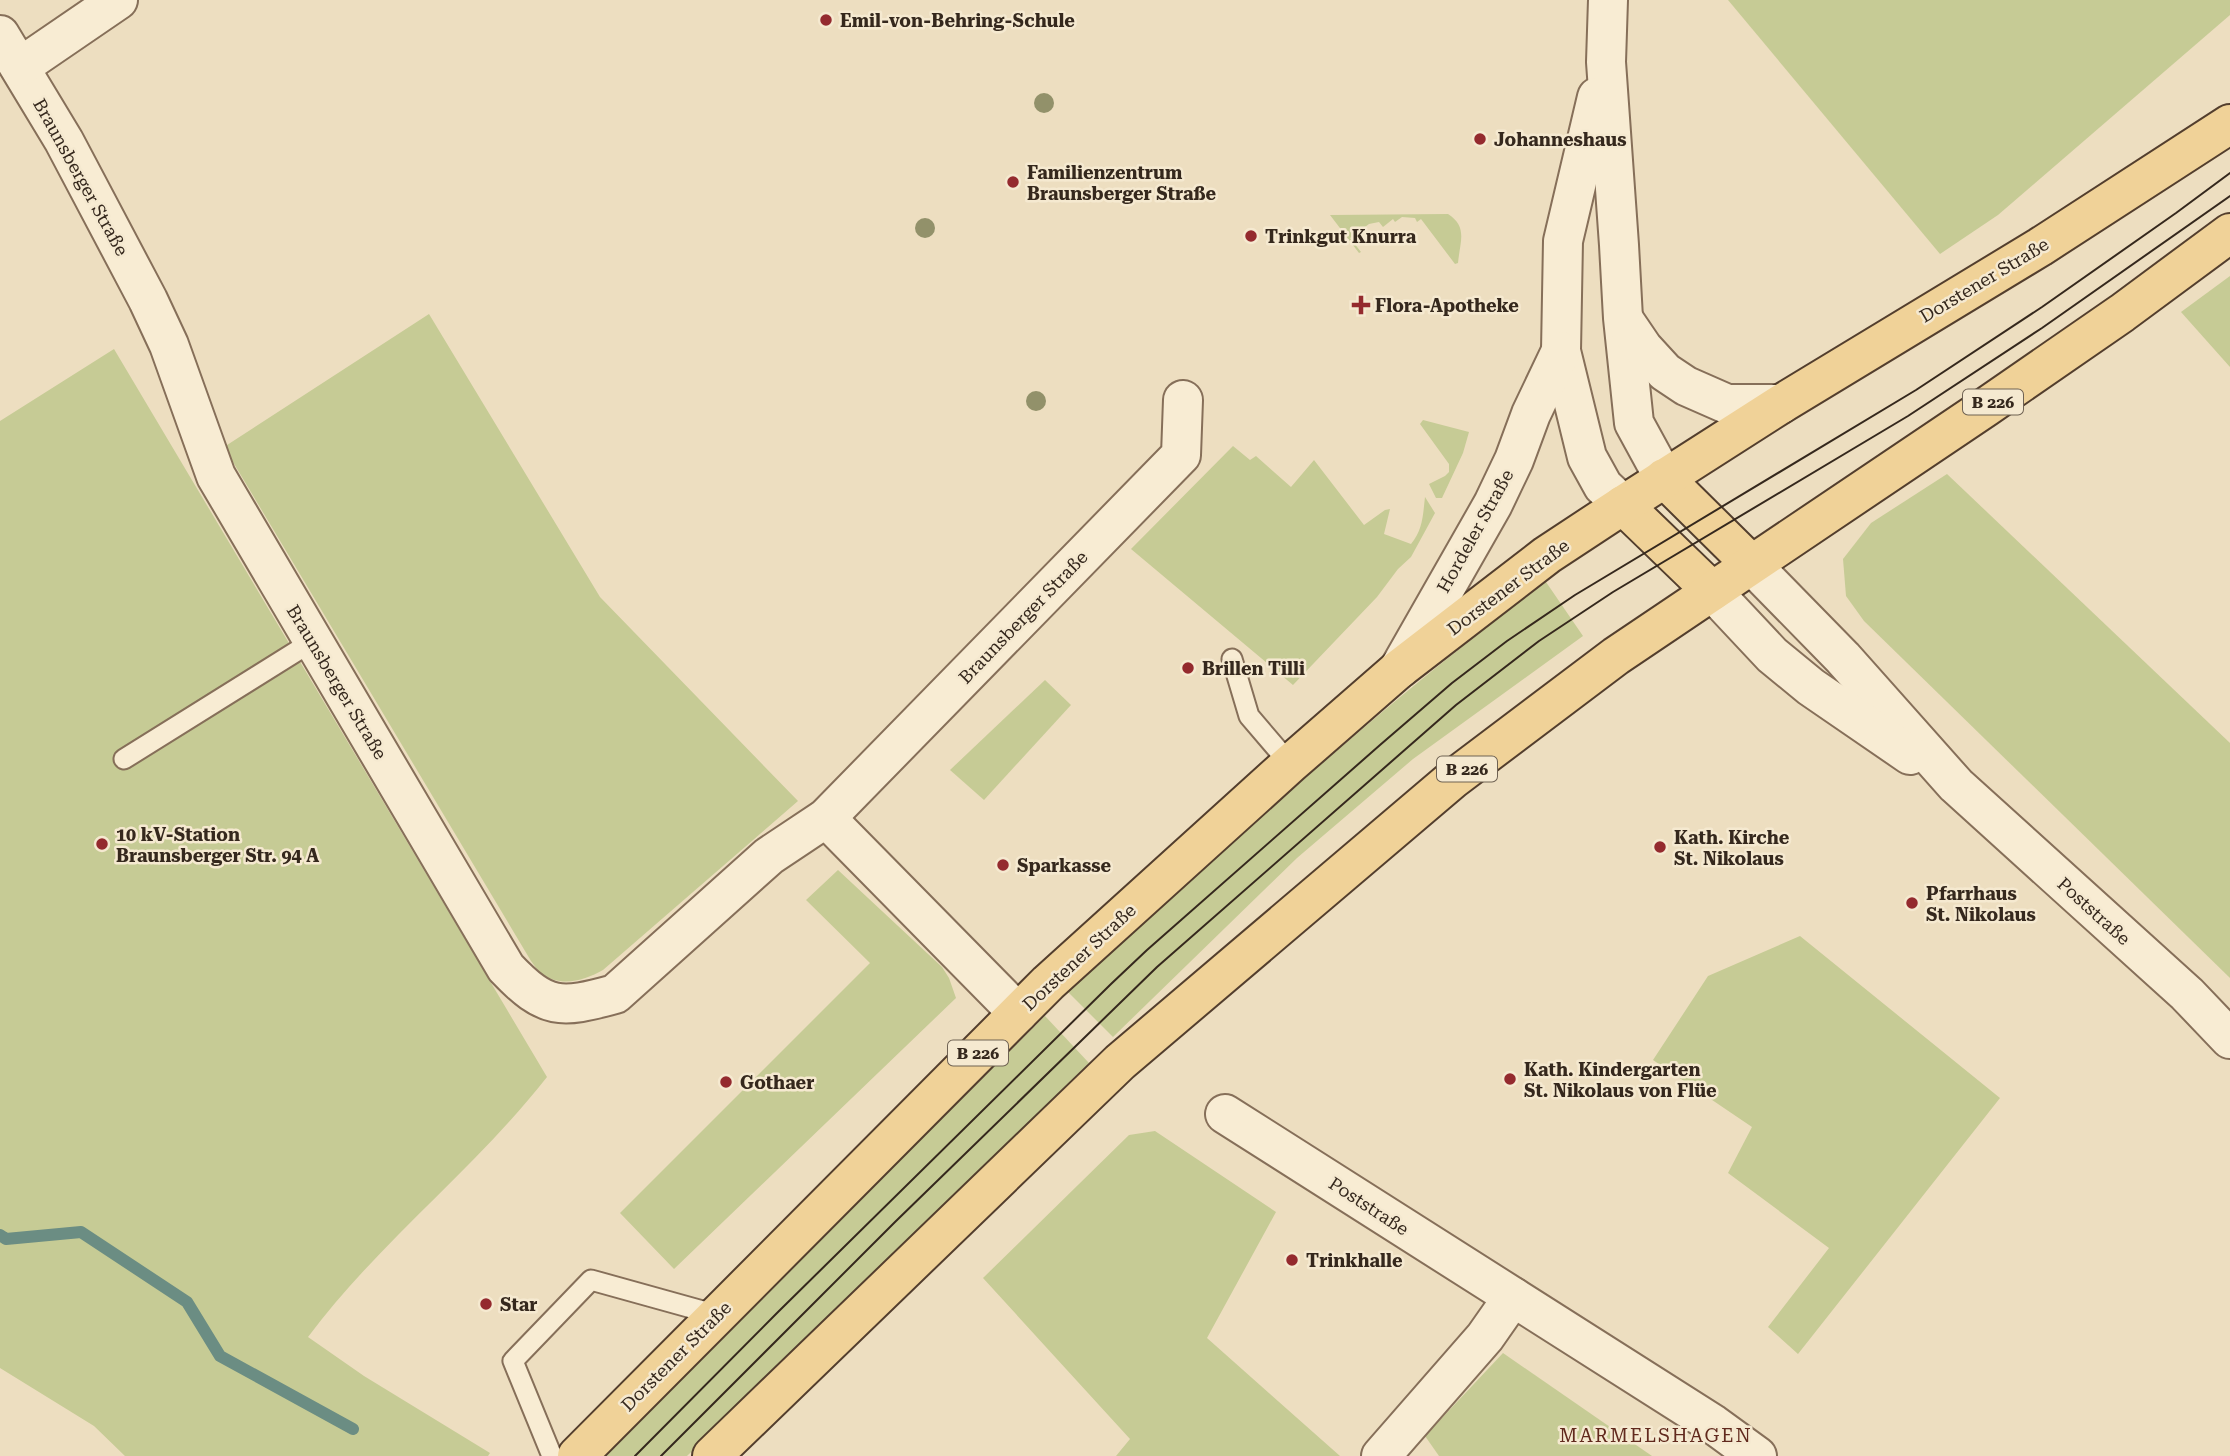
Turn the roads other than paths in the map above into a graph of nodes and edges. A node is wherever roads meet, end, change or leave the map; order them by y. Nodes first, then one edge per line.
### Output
1 (118, 0) edge
2 (1608, 0) edge
3 (0, 35) edge
4 (1606, 62) junction
5 (20, 67) junction
6 (2230, 124) edge
7 (2230, 233) edge
8 (1623, 318) junction
9 (1561, 351) junction
10 (1183, 400) dead end
11 (1781, 404) junction
12 (1664, 478) junction
13 (1623, 505) junction
14 (1751, 564) junction
15 (1712, 591) junction
16 (313, 641) junction
17 (1232, 659) dead end
18 (1399, 669) junction
19 (124, 759) dead end
20 (1290, 764) junction
21 (1956, 785) junction
22 (826, 818) junction
23 (1018, 1013) junction
24 (2230, 1039) edge
25 (1226, 1114) dead end
26 (1513, 1297) junction
27 (717, 1315) junction
28 (552, 1456) edge
29 (577, 1456) edge
30 (712, 1456) edge
31 (1381, 1456) edge
32 (1757, 1456) edge

1 - 5 street
2 - 4 street, Hordeler Straße
3 - 5 street, Braunsberger Straße
4 - 8 street, Hordeler Straße
4 - 9 street, Hordeler Straße
5 - 16 street, Braunsberger Straße
6 - 11 main road, Dorstener Straße / B 226
7 - 14 main road, B 226
8 - 11 street
8 - 12 street, Hordeler Straße
9 - 13 street, Hordeler Straße
9 - 18 street, Hordeler Straße
10 - 22 street, Braunsberger Straße
11 - 12 main road, Dorstener Straße / B 226
12 - 13 main road, Dorstener Straße / B 226
12 - 14 main road
13 - 15 main road
13 - 18 main road, Dorstener Straße / B 226
14 - 15 main road, B 226
14 - 21 street, Poststraße
15 - 21 street, Poststraße
15 - 30 main road, B 226
16 - 19 lane
16 - 22 street, Braunsberger Straße
17 - 20 lane
18 - 20 main road, Dorstener Straße / B 226
20 - 23 main road, Dorstener Straße / B 226
21 - 24 street, Poststraße
22 - 23 street
23 - 27 main road, Dorstener Straße / B 226
25 - 26 street, Poststraße
26 - 31 street
26 - 32 street, Poststraße
27 - 28 lane
27 - 29 main road, Dorstener Straße / B 226

